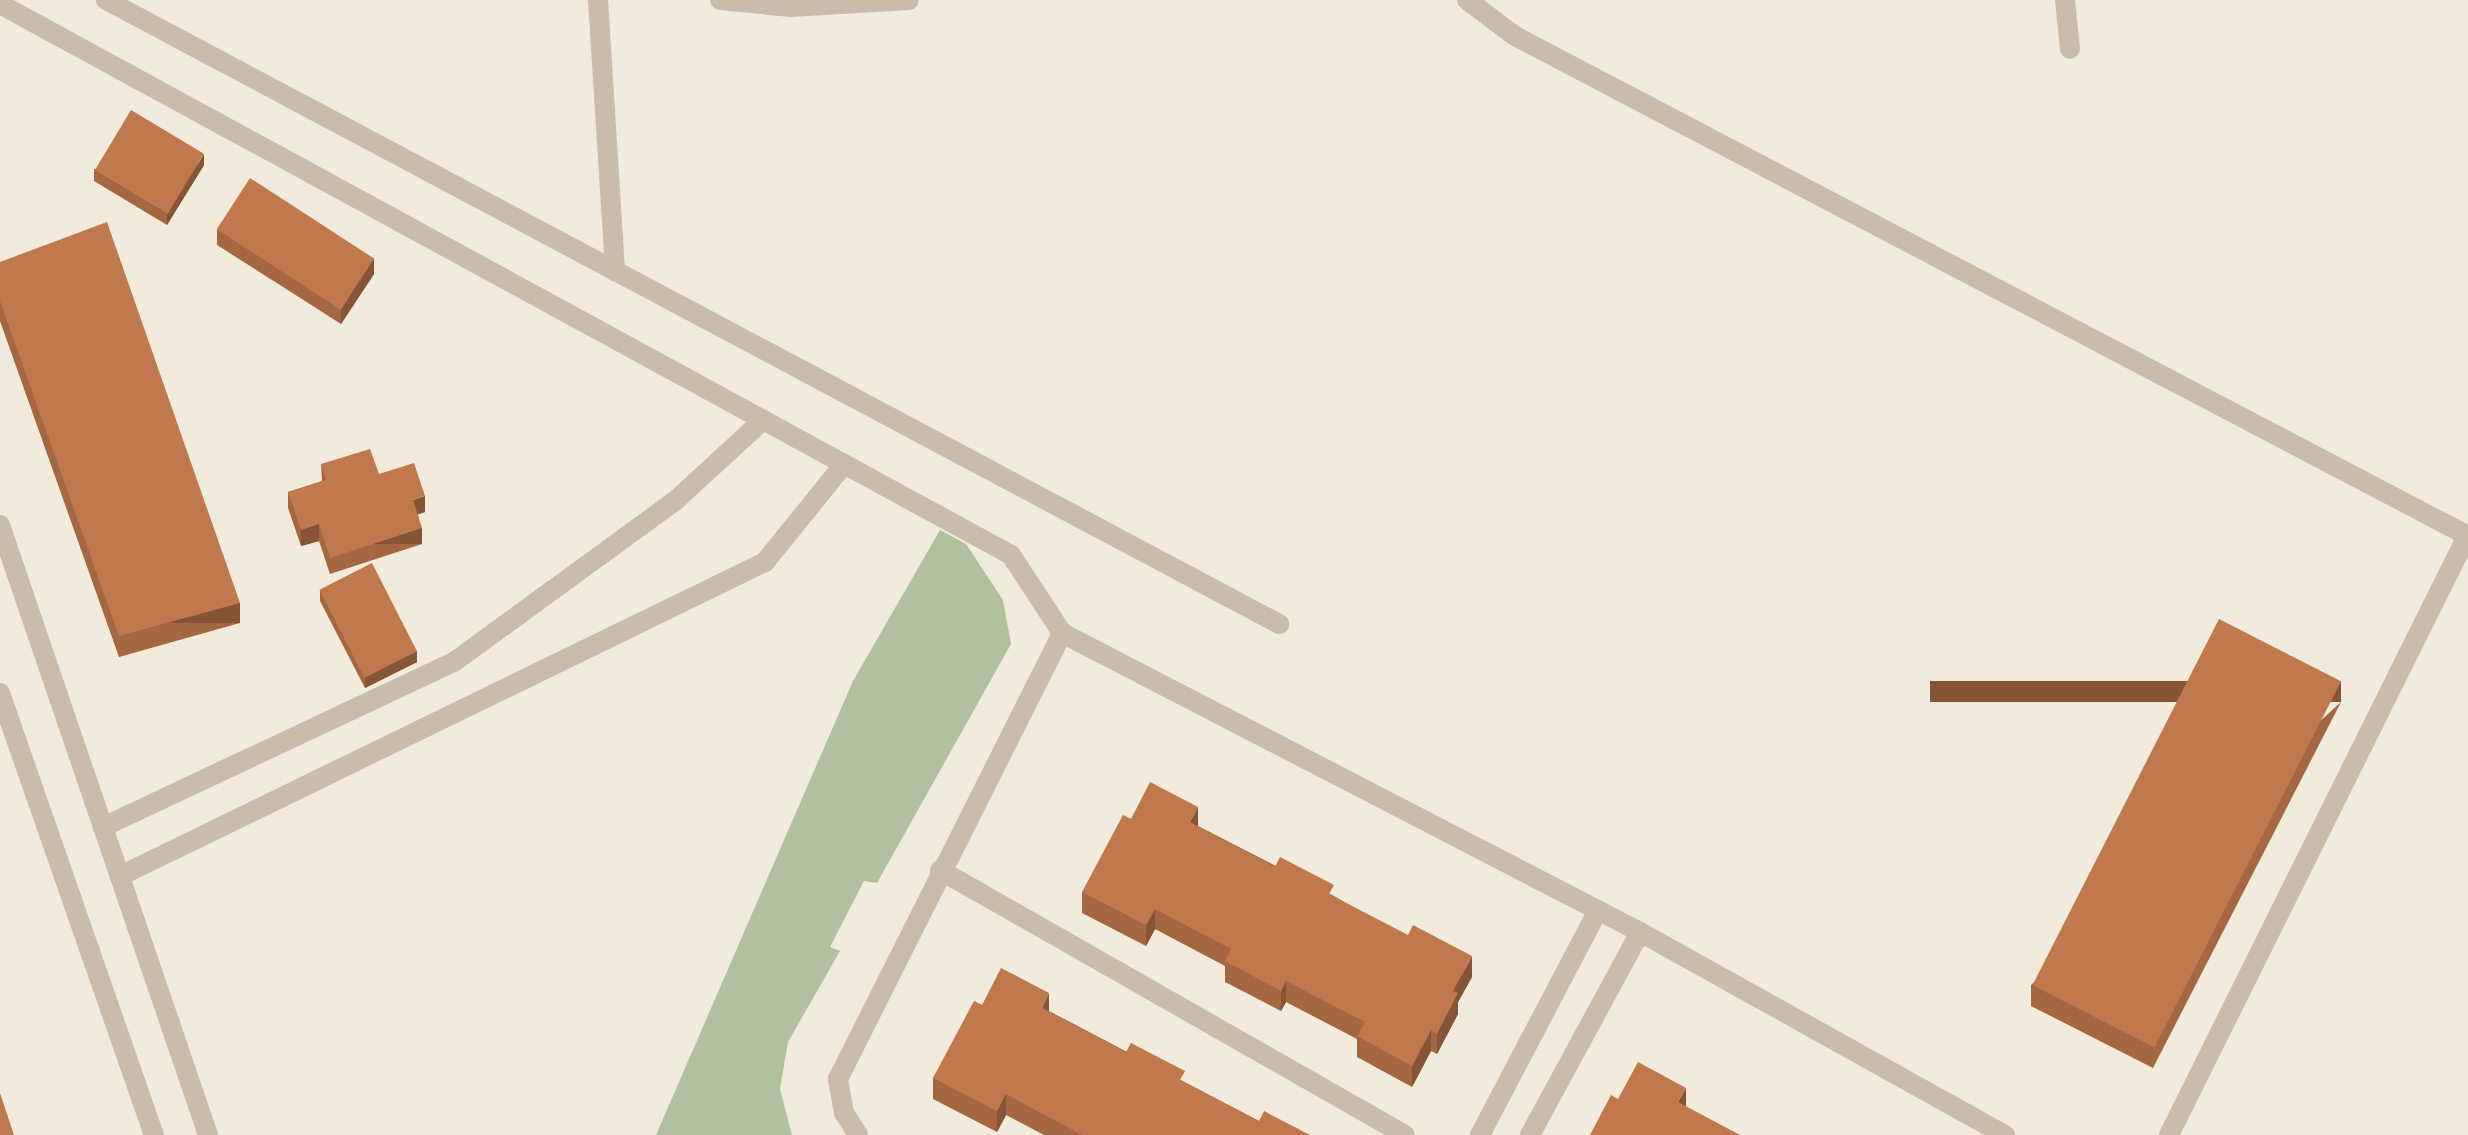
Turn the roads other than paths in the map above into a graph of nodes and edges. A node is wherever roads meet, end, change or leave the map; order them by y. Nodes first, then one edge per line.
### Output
1 (106, 0) edge
2 (598, 0) edge
3 (720, 0) edge
4 (909, 0) edge
5 (1467, 0) edge
6 (2065, 0) edge
7 (0, 4) edge
8 (2070, 49) dead end
9 (615, 271) junction
10 (763, 420) junction
11 (844, 464) junction
12 (0, 525) edge
13 (2468, 535) edge
14 (1279, 624) dead end
15 (1062, 633) junction
16 (0, 693) edge
17 (103, 827) junction
18 (940, 870) junction
19 (120, 876) junction
20 (1597, 912) junction
21 (1640, 932) junction
22 (154, 1135) edge
23 (208, 1135) edge
24 (858, 1135) edge
25 (1405, 1135) edge
26 (1480, 1135) edge
27 (1530, 1135) edge
28 (2005, 1135) edge
29 (2169, 1135) edge

1 - 9 lane
2 - 9 lane
3 - 4 lane
5 - 13 lane
6 - 8 lane
7 - 10 lane
9 - 14 lane
10 - 11 lane
10 - 17 lane
11 - 15 lane
11 - 19 lane
12 - 17 lane
13 - 29 lane
15 - 18 lane
15 - 20 lane
16 - 22 lane
17 - 19 lane
18 - 24 lane
18 - 25 lane
19 - 23 lane
20 - 21 lane
20 - 26 lane
21 - 27 lane
21 - 28 lane

